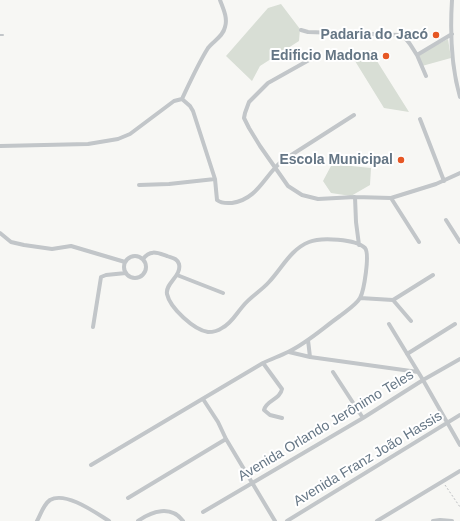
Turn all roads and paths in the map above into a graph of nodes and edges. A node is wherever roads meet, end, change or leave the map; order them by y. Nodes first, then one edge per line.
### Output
1 (220, 0) edge
2 (452, 0) edge
3 (301, 30) dead end
4 (452, 34) junction
5 (417, 55) junction
6 (318, 56) dead end
7 (426, 76) dead end
8 (460, 97) edge
9 (182, 99) junction
10 (354, 116) dead end
11 (420, 119) dead end
12 (0, 146) edge
13 (275, 167) junction
14 (460, 173) edge
15 (215, 179) junction
16 (444, 181) junction
17 (139, 185) dead end
18 (355, 197) junction
19 (391, 198) junction
20 (446, 220) dead end
21 (0, 233) edge
22 (419, 242) dead end
23 (460, 242) edge
24 (358, 244) junction
25 (143, 259) junction
26 (125, 262) junction
27 (126, 273) junction
28 (177, 275) junction
29 (433, 275) dead end
30 (223, 293) dead end
31 (360, 298) junction
32 (393, 300) junction
33 (410, 320) dead end
34 (389, 324) dead end
35 (455, 324) dead end
36 (93, 326) dead end
37 (308, 340) junction
38 (289, 352) junction
39 (407, 354) junction
40 (310, 356) junction
41 (460, 359) edge
42 (263, 363) junction
43 (333, 372) dead end
44 (418, 372) junction
45 (423, 380) junction
46 (203, 399) junction
47 (460, 415) edge
48 (282, 418) dead end
49 (363, 418) junction
50 (447, 423) junction
51 (226, 439) junction
52 (460, 445) edge
53 (91, 465) dead end
54 (460, 471) edge
55 (443, 481) junction
56 (252, 484) junction
57 (128, 498) dead end
58 (460, 507) edge
59 (203, 512) dead end
60 (37, 521) edge
61 (109, 521) edge
62 (138, 521) edge
63 (183, 521) edge
64 (275, 521) edge
65 (287, 521) edge
66 (377, 521) edge
67 (433, 521) edge
68 (452, 521) edge

1 - 9 street
2 - 4 street
3 - 5 street
4 - 5 street
4 - 8 street
5 - 7 street
6 - 13 street
9 - 12 street
9 - 15 street
10 - 13 street
11 - 16 street
13 - 15 street
13 - 18 street
14 - 16 street
15 - 17 street
16 - 19 street
18 - 19 street
18 - 24 street
19 - 22 street
20 - 23 street
21 - 26 street
24 - 28 street
24 - 31 street
25 - 26 street
25 - 27 street
25 - 28 street
26 - 27 street
27 - 36 street
28 - 30 street
29 - 32 street
31 - 32 street
31 - 37 street
32 - 33 street
34 - 39 street
35 - 39 street
37 - 38 street
37 - 40 street
38 - 40 street
38 - 42 street
39 - 44 street
40 - 44 street
41 - 45 street, Avenida Orlando Jerônimo Teles
42 - 46 street
42 - 48 street
43 - 49 street
44 - 45 street
45 - 49 street, Avenida Orlando Jerônimo Teles
45 - 50 street
46 - 51 street
46 - 53 street
47 - 50 street, Avenida Franz João Hassis
49 - 56 street, Avenida Orlando Jerônimo Teles
50 - 52 street
50 - 65 street, Avenida Franz João Hassis
51 - 56 street
51 - 57 street
54 - 55 street
55 - 58 path
55 - 66 street
56 - 59 street, Avenida Orlando Jerônimo Teles
56 - 64 street
60 - 61 street
62 - 63 street
67 - 68 street

